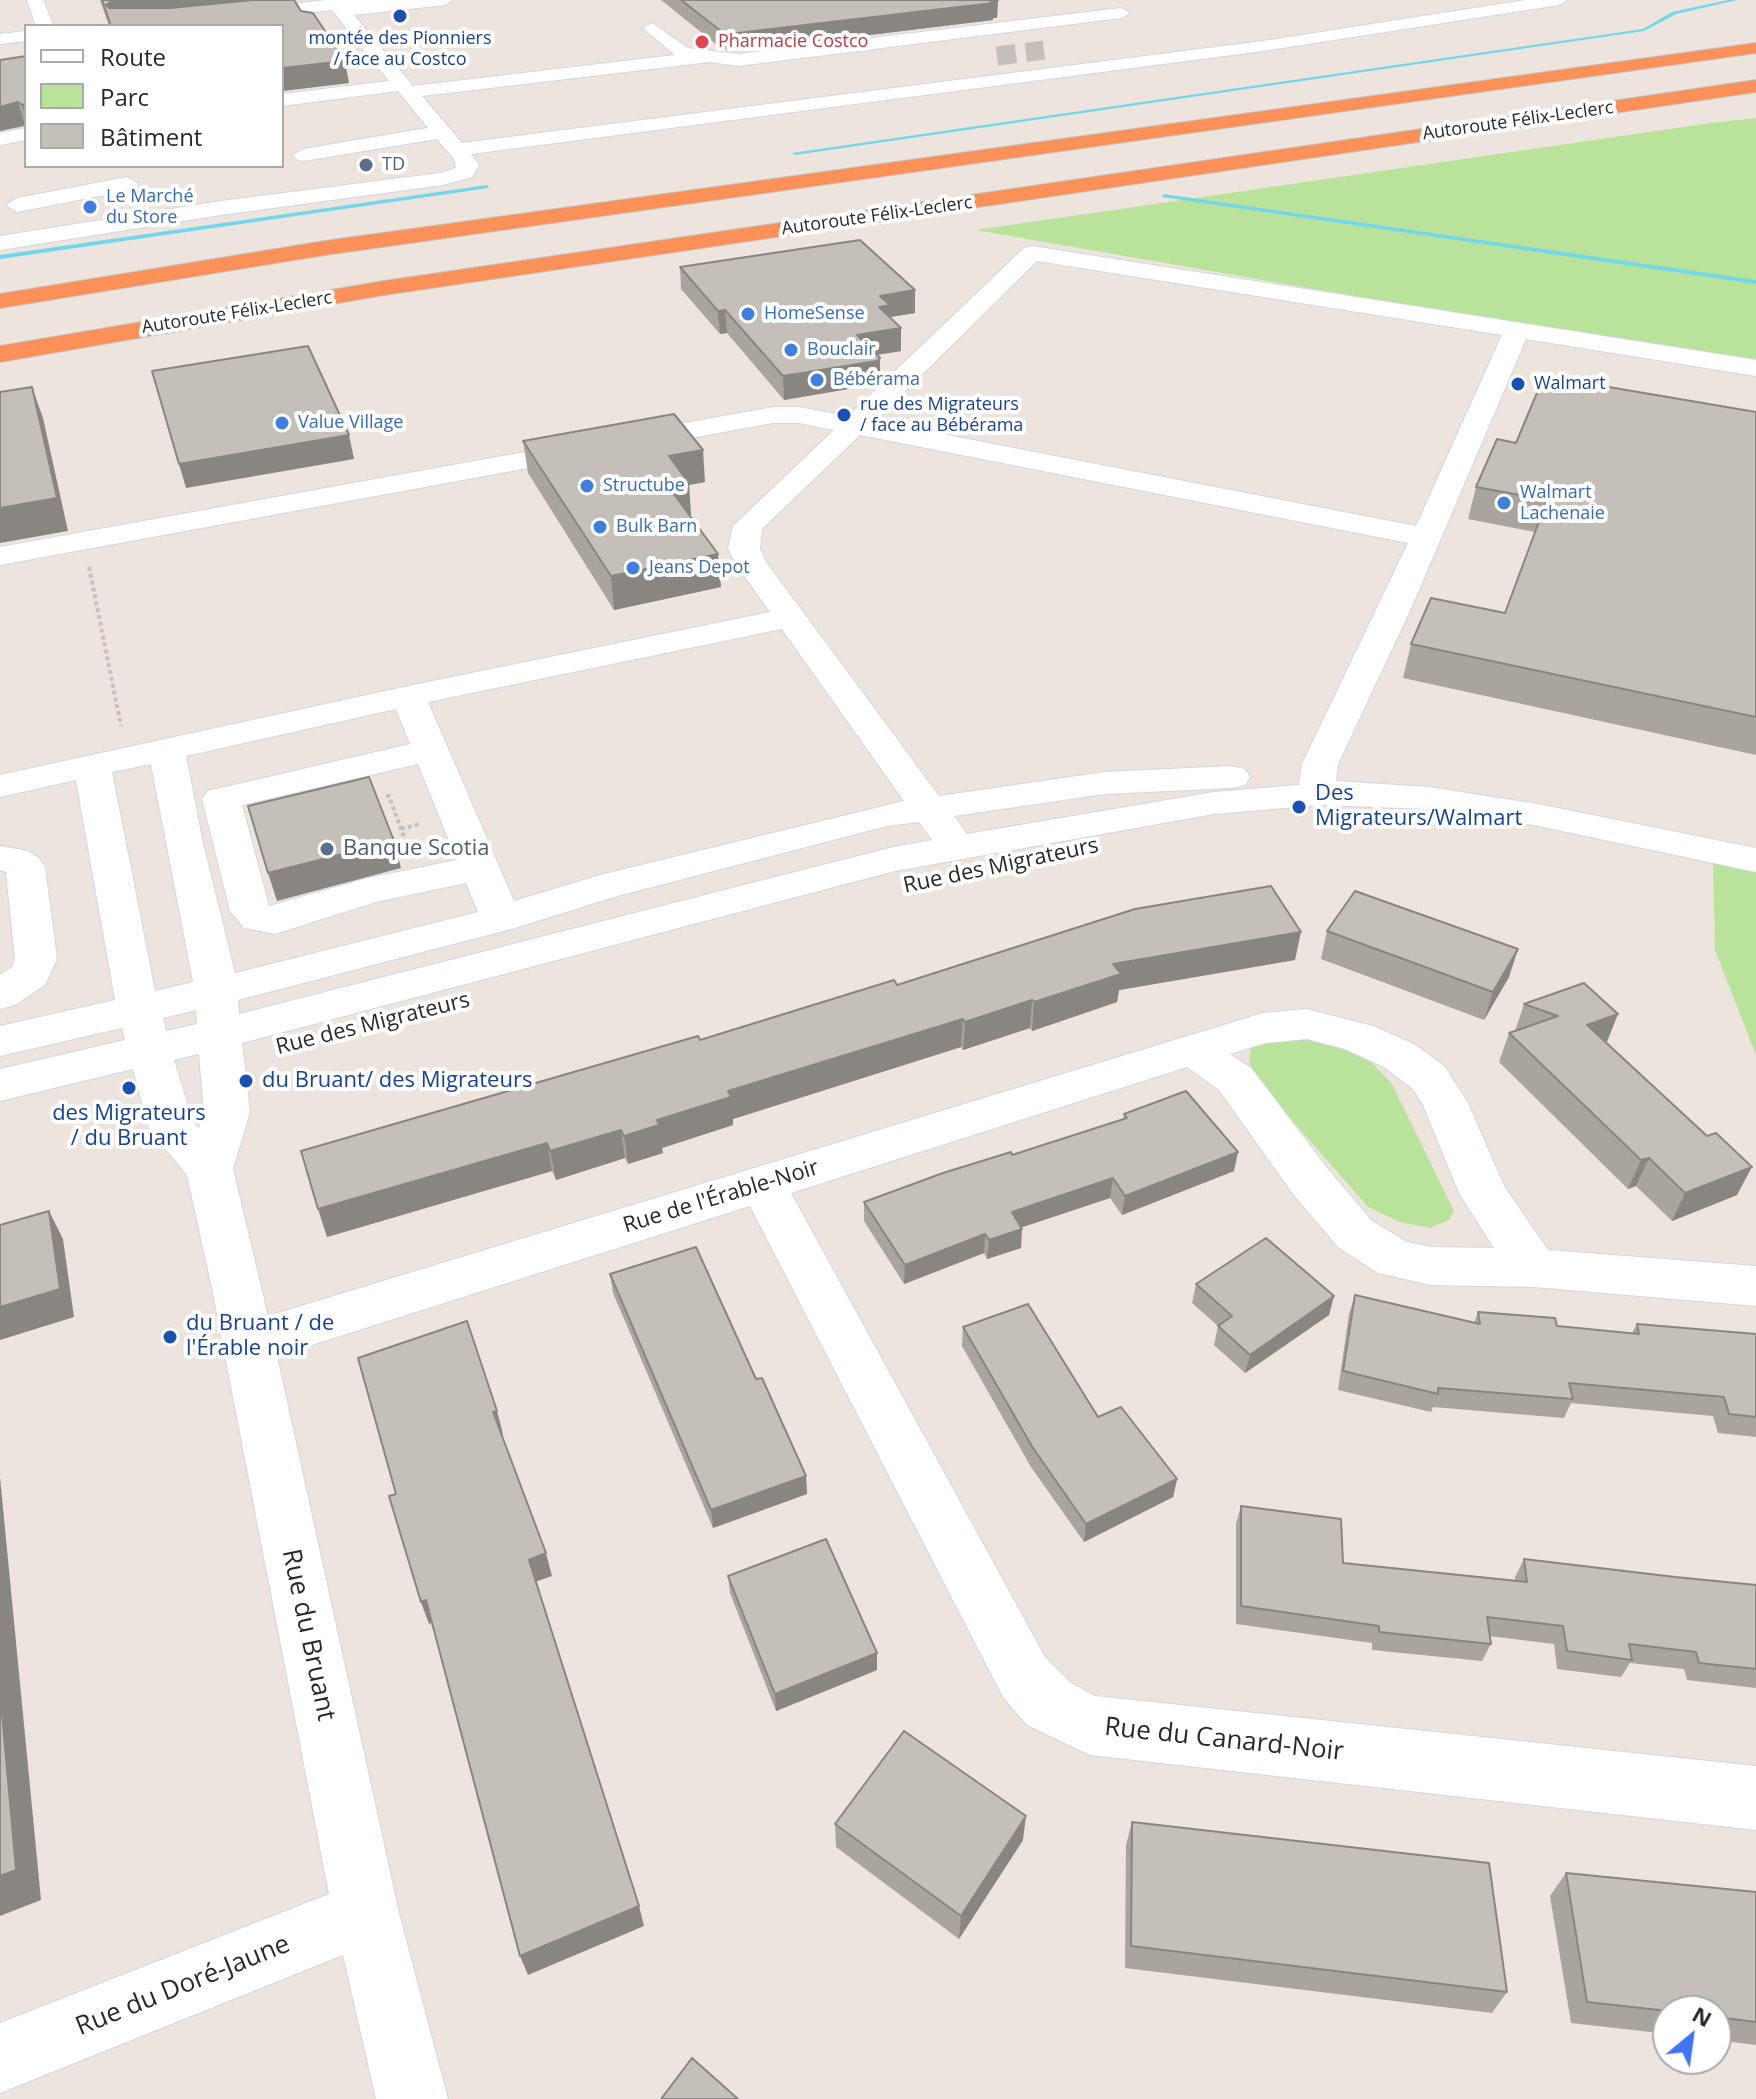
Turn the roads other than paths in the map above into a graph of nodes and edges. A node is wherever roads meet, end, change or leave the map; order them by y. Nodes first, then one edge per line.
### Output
1 (35, 0) edge
2 (377, 0) edge
3 (445, 0) edge
4 (1096, 0) edge
5 (1559, 0) edge
6 (343, 17) edge
7 (44, 24) edge
8 (173, 24) edge
9 (233, 24) edge
10 (652, 28) dead end
11 (24, 36) edge
12 (390, 36) dead end
13 (0, 39) edge
14 (1177, 41) dead end
15 (24, 44) edge
16 (940, 44) junction
17 (0, 47) edge
18 (1756, 48) edge
19 (1203, 54) junction
20 (709, 57) junction
21 (983, 73) junction
22 (1756, 86) edge
23 (406, 89) junction
24 (344, 93) junction
25 (284, 100) edge
26 (442, 132) junction
27 (24, 134) edge
28 (0, 139) edge
29 (457, 150) junction
30 (407, 153) junction
31 (303, 155) dead end
32 (0, 183) edge
33 (127, 184) dead end
34 (341, 186) dead end
35 (17, 205) junction
36 (41, 237) junction
37 (0, 243) edge
38 (0, 301) edge
39 (1517, 330) junction
40 (0, 354) edge
41 (1756, 368) edge
42 (856, 425) junction
43 (1427, 537) junction
44 (0, 556) edge
45 (788, 618) junction
46 (408, 696) junction
47 (167, 749) junction
48 (430, 750) junction
49 (92, 766) junction
50 (0, 786) edge
51 (1318, 787) junction
52 (930, 807) junction
53 (956, 846) junction
54 (0, 858) edge
55 (1756, 860) edge
56 (480, 868) junction
57 (501, 919) junction
58 (0, 995) edge
59 (216, 1012) junction
60 (144, 1028) junction
61 (0, 1041) edge
62 (1194, 1050) junction
63 (0, 1085) edge
64 (209, 1169) junction
65 (763, 1184) junction
66 (1534, 1268) junction
67 (1756, 1286) edge
68 (247, 1344) junction
69 (1756, 1798) edge
70 (366, 1913) junction
71 (0, 2058) edge
72 (412, 2099) edge

1 - 7 street
2 - 6 street
3 - 6 street
4 - 16 street
5 - 19 street
6 - 8 street
6 - 9 street
6 - 12 street
6 - 23 street
10 - 20 street
11 - 13 street
14 - 19 street
15 - 17 street
16 - 20 street
16 - 21 street
18 - 38 highway, Autoroute Félix-Leclerc
19 - 21 street
20 - 23 street
21 - 29 street
22 - 40 highway, Autoroute Félix-Leclerc
23 - 24 street
23 - 26 street
24 - 25 street
24 - 30 street
26 - 29 street
26 - 30 street
27 - 28 street
29 - 36 street
30 - 31 street
30 - 34 street
32 - 35 street
33 - 35 street
35 - 36 street
36 - 37 street
39 - 41 street
39 - 42 street
39 - 43 street
42 - 43 street
42 - 44 street
42 - 45 street
43 - 51 street
45 - 46 street
45 - 52 street
46 - 47 street
46 - 48 street
47 - 49 street
47 - 59 street, Rue du Bruant
48 - 56 street
48 - 56 street
49 - 50 street
49 - 60 street
51 - 52 street, Rue des Migrateurs
51 - 53 street, Rue des Migrateurs
51 - 55 street, Rue des Migrateurs
52 - 53 street
52 - 57 street, Rue des Migrateurs
53 - 59 street, Rue des Migrateurs
54 - 58 street
56 - 57 street
57 - 59 street, Rue des Migrateurs
59 - 60 street, Rue des Migrateurs
59 - 64 street, Rue du Bruant
60 - 61 street, Rue des Migrateurs
60 - 63 street, Rue des Migrateurs
60 - 64 street
62 - 65 street, Rue de l'Érable-Noir
62 - 66 street
62 - 66 street, Rue de l'Érable-Noir
64 - 68 street, Rue du Bruant
65 - 68 street, Rue de l'Érable-Noir
65 - 69 street, Rue du Canard-Noir
66 - 67 street
68 - 70 street, Rue du Bruant
70 - 71 street, Rue du Doré-Jaune
70 - 72 street, Rue du Bruant

